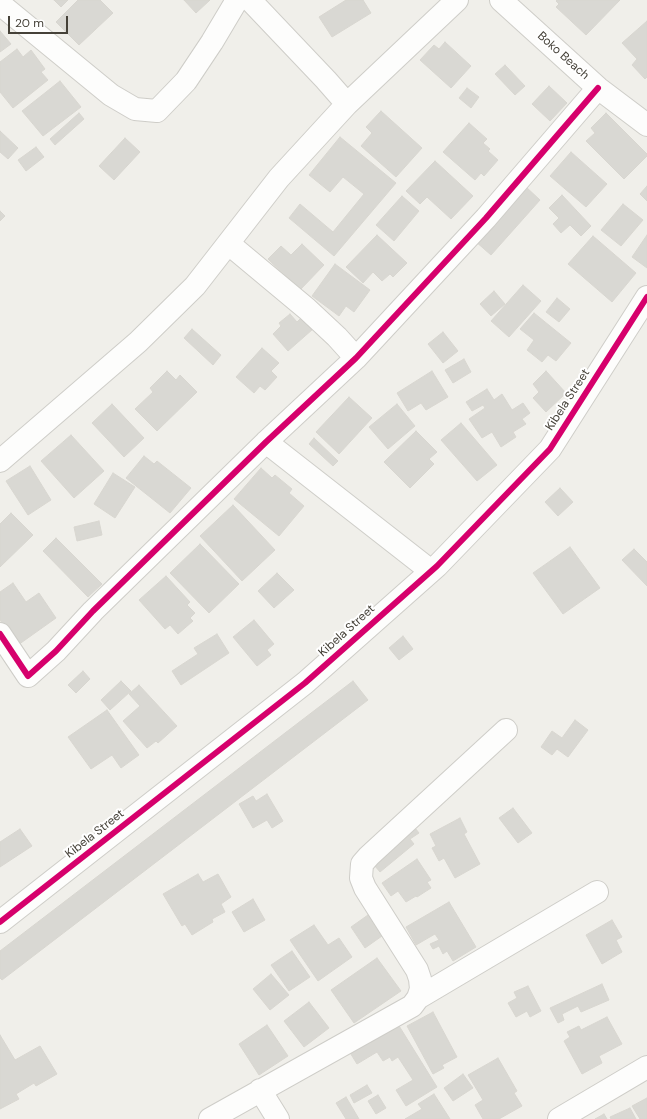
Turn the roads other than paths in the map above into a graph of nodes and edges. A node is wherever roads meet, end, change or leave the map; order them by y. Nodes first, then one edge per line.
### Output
1 (237, 0) edge
2 (250, 0) edge
3 (457, 0) edge
4 (500, 0) edge
5 (0, 4) edge
6 (598, 88) junction
7 (347, 104) junction
8 (647, 125) edge
9 (229, 244) junction
10 (645, 305) edge
11 (356, 358) junction
12 (266, 442) junction
13 (0, 461) edge
14 (431, 571) junction
15 (0, 634) edge
16 (506, 730) dead end
17 (597, 892) dead end
18 (0, 922) edge
19 (418, 998) junction
20 (647, 1067) edge
21 (260, 1090) junction
22 (568, 1117) edge
23 (210, 1119) edge
24 (278, 1119) edge

1 - 5 street
2 - 7 street
3 - 7 street
4 - 6 street, Boko Beach
6 - 8 street, Boko Beach
6 - 11 street
7 - 9 street
9 - 11 street
9 - 13 street
10 - 14 street, Kibela Street
11 - 12 street
12 - 14 street
12 - 15 street
14 - 18 street, Kibela Street
16 - 19 street
17 - 19 street
19 - 21 street
20 - 22 street
21 - 23 street
21 - 24 street

